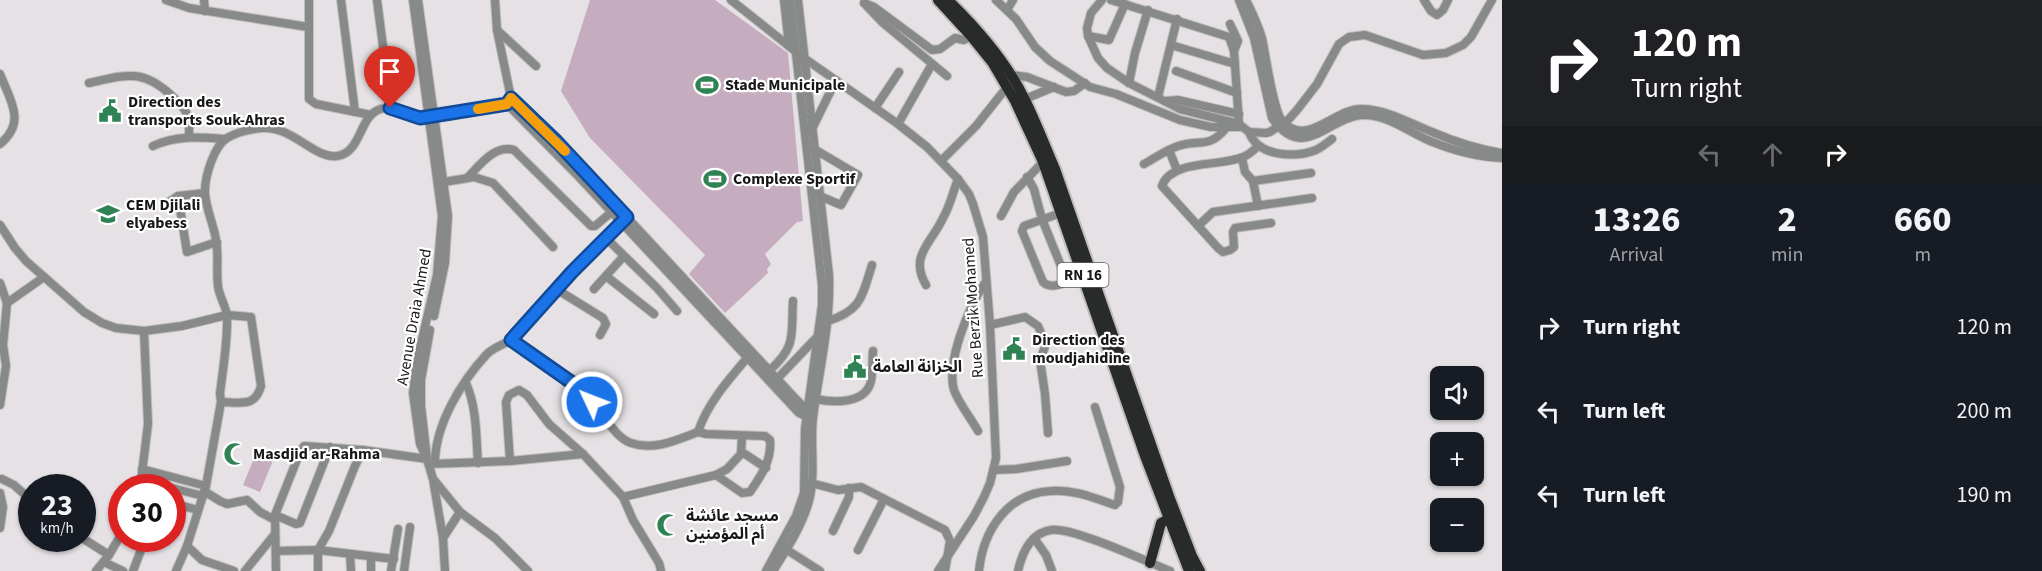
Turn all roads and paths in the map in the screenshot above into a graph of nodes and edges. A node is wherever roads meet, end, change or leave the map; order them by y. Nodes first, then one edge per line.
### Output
1 (166, 0) edge
2 (204, 0) edge
3 (309, 0) edge
4 (342, 0) edge
5 (377, 0) edge
6 (413, 0) edge
7 (418, 0) edge
8 (495, 0) edge
9 (731, 0) edge
10 (784, 0) edge
11 (790, 0) edge
12 (798, 0) edge
13 (938, 0) edge
14 (948, 0) edge
15 (996, 0) edge
16 (1013, 0) edge
17 (1102, 0) edge
18 (1111, 0) edge
19 (1239, 0) edge
20 (1246, 0) edge
21 (1424, 0) edge
22 (1448, 0) edge
23 (1492, 0) edge
24 (862, 2) edge
25 (1125, 4) junction
26 (1007, 10) junction
27 (1148, 10) junction
28 (205, 11) junction
29 (1177, 20) junction
30 (1230, 24) dead end
31 (308, 27) junction
32 (497, 30) junction
33 (904, 35) junction
34 (971, 36) junction
35 (1088, 36) junction
36 (1171, 45) junction
37 (792, 47) junction
38 (1234, 51) junction
39 (804, 58) junction
40 (932, 63) junction
41 (1235, 63) junction
42 (536, 66) dead end
43 (1176, 71) dead end
44 (899, 72) dead end
45 (0, 74) edge
46 (1011, 75) junction
47 (947, 76) dead end
48 (836, 80) junction
49 (89, 83) dead end
50 (1085, 83) junction
51 (1129, 83) junction
52 (1006, 87) junction
53 (1054, 87) junction
54 (1237, 93) junction
55 (1025, 99) junction
56 (1162, 99) junction
57 (509, 101) junction
58 (390, 108) junction
59 (875, 108) junction
60 (355, 112) junction
61 (1239, 114) junction
62 (371, 115) junction
63 (432, 117) junction
64 (898, 124) junction
65 (1280, 124) junction
66 (1226, 128) junction
67 (1244, 128) junction
68 (812, 130) junction
69 (189, 137) junction
70 (225, 139) junction
71 (1332, 139) dead end
72 (0, 144) edge
73 (153, 146) dead end
74 (1258, 146) junction
75 (814, 149) junction
76 (1169, 150) junction
77 (1502, 153) edge
78 (1242, 158) junction
79 (1502, 158) edge
80 (942, 160) junction
81 (1043, 162) junction
82 (1144, 164) dead end
83 (1177, 170) junction
84 (1311, 173) dead end
85 (468, 177) junction
86 (1027, 177) junction
87 (958, 179) junction
88 (1253, 181) junction
89 (444, 182) junction
90 (205, 193) junction
91 (815, 194) junction
92 (178, 196) junction
93 (1312, 198) dead end
94 (167, 203) dead end
95 (1258, 206) junction
96 (614, 210) junction
97 (1061, 213) junction
98 (1001, 216) dead end
99 (1042, 219) junction
100 (624, 220) junction
101 (1271, 223) dead end
102 (0, 225) edge
103 (1198, 226) junction
104 (606, 238) junction
105 (217, 242) junction
106 (553, 247) dead end
107 (623, 256) junction
108 (872, 265) dead end
109 (1083, 274) junction
110 (606, 276) junction
111 (44, 277) junction
112 (1067, 281) junction
113 (0, 283) edge
114 (985, 283) junction
115 (926, 285) dead end
116 (556, 289) junction
117 (594, 289) dead end
118 (793, 301) dead end
119 (7, 303) junction
120 (677, 311) dead end
121 (654, 314) dead end
122 (227, 315) junction
123 (828, 324) junction
124 (990, 325) junction
125 (428, 327) junction
126 (144, 331) junction
127 (600, 334) dead end
128 (819, 335) junction
129 (511, 340) junction
130 (873, 351) dead end
131 (748, 357) junction
132 (3, 366) edge
133 (770, 370) junction
134 (777, 378) junction
135 (466, 383) junction
136 (816, 399) junction
137 (221, 402) junction
138 (0, 405) edge
139 (1095, 407) dead end
140 (810, 414) junction
141 (978, 431) dead end
142 (698, 432) junction
143 (1048, 433) dead end
144 (742, 436) junction
145 (330, 447) junction
146 (363, 450) junction
147 (583, 454) junction
148 (741, 454) junction
149 (510, 461) junction
150 (1067, 461) dead end
151 (430, 462) junction
152 (478, 463) junction
153 (766, 468) junction
154 (142, 469) junction
155 (994, 470) junction
156 (141, 474) edge
157 (716, 475) junction
158 (1, 478) edge
159 (433, 479) junction
160 (811, 483) junction
161 (18, 488) edge
162 (849, 488) junction
163 (186, 489) edge
164 (204, 491) junction
165 (0, 492) edge
166 (623, 497) junction
167 (884, 499) junction
168 (186, 506) edge
169 (198, 510) junction
170 (460, 512) junction
171 (275, 518) junction
172 (1169, 519) junction
173 (410, 527) dead end
174 (0, 528) edge
175 (399, 529) dead end
176 (833, 531) dead end
177 (275, 534) junction
178 (442, 538) junction
179 (1034, 538) junction
180 (187, 546) junction
181 (784, 548) junction
182 (96, 550) edge
183 (318, 550) junction
184 (858, 550) dead end
185 (276, 551) junction
186 (111, 552) edge
187 (140, 552) edge
188 (350, 554) junction
189 (371, 557) junction
190 (947, 558) junction
191 (107, 559) junction
192 (394, 559) junction
193 (1150, 563) junction
194 (218, 569) edge
195 (96, 571) edge
196 (123, 571) edge
197 (133, 571) edge
198 (176, 571) edge
199 (234, 571) edge
200 (245, 571) edge
201 (276, 571) edge
202 (318, 571) edge
203 (351, 571) edge
204 (371, 571) edge
205 (391, 571) edge
206 (404, 571) edge
207 (445, 571) edge
208 (528, 571) edge
209 (661, 571) edge
210 (766, 571) edge
211 (774, 571) edge
212 (820, 571) edge
213 (938, 571) edge
214 (945, 571) edge
215 (979, 571) edge
216 (1018, 571) edge
217 (1052, 571) edge
218 (1170, 571) edge
219 (1189, 571) edge
220 (1200, 571) edge

1 - 28 street
2 - 28 street
3 - 31 street
4 - 60 street
5 - 58 street
6 - 63 street, Avenue Draia Ahmed
7 - 63 street, Avenue Draia Ahmed
8 - 32 street
9 - 37 street, Rue Berzik Mohamed
10 - 37 street
11 - 37 street
12 - 39 street
13 - 34 highway, RN 16
14 - 46 highway, RN 16
15 - 26 street
16 - 26 street
17 - 35 street
18 - 25 street
19 - 65 street
20 - 65 street
21 - 22 street
23 - 65 street
24 - 33 street
25 - 27 street
25 - 35 street
26 - 50 street
27 - 29 street
27 - 51 street
28 - 31 street
29 - 36 street
29 - 38 street
30 - 38 street
31 - 60 street
32 - 42 street
32 - 57 street
33 - 34 street
33 - 40 street
34 - 52 highway, RN 16
35 - 51 street
36 - 41 street
36 - 56 street
37 - 39 street, Rue Berzik Mohamed
37 - 91 street
38 - 41 street
39 - 48 street, Rue Berzik Mohamed
39 - 68 street
40 - 47 street
40 - 64 street
41 - 54 street
43 - 54 street
44 - 59 street
45 - 72 street
46 - 53 street
46 - 55 highway, RN 16
48 - 59 street, Rue Berzik Mohamed
48 - 68 street
49 - 69 street
50 - 53 street
50 - 66 street
51 - 56 street
52 - 80 street
52 - 81 highway, RN 16
53 - 55 street
54 - 61 street
55 - 220 highway, RN 16
56 - 61 street
56 - 67 street
57 - 63 street
57 - 96 street
58 - 62 street
58 - 63 street
59 - 64 street, Rue Berzik Mohamed
60 - 62 street
61 - 67 street
62 - 70 street
63 - 89 street, Avenue Draia Ahmed
63 - 125 street, Avenue Draia Ahmed
64 - 80 street, Rue Berzik Mohamed
65 - 67 street
65 - 77 street
65 - 79 street
66 - 67 street
66 - 76 street
67 - 74 street
68 - 75 street
69 - 70 street
69 - 73 street
70 - 90 street
71 - 74 street
74 - 78 street
75 - 91 street
75 - 91 street
76 - 82 street
76 - 83 street
78 - 83 street
78 - 88 street
80 - 87 street, Rue Berzik Mohamed
81 - 86 street
81 - 97 highway, RN 16
83 - 103 street
84 - 88 street
85 - 89 street
85 - 96 street
85 - 106 street
86 - 98 street
86 - 99 street
87 - 114 street, Rue Berzik Mohamed
87 - 115 street
88 - 95 street
89 - 125 street, Avenue Draia Ahmed
90 - 92 street
90 - 105 street
91 - 123 street
91 - 128 street
92 - 94 street
92 - 105 street
93 - 95 street
95 - 103 street
96 - 100 street
97 - 99 street
97 - 109 highway, RN 16
99 - 112 street
99 - 112 street
100 - 104 street
100 - 131 street
100 - 133 street
101 - 103 street
102 - 111 street
104 - 107 street
104 - 116 street
105 - 122 street
107 - 110 street
107 - 120 street
108 - 123 street
109 - 112 street
109 - 172 highway, RN 16
110 - 117 street
110 - 121 street
111 - 119 street
111 - 126 street
113 - 119 street
114 - 124 street, Rue Berzik Mohamed
114 - 141 street
116 - 127 street
116 - 129 street
118 - 133 street
119 - 132 street
122 - 126 street
122 - 137 street
122 - 137 street
123 - 128 street
123 - 136 street
124 - 143 street
124 - 155 street, Rue Berzik Mohamed
125 - 151 street, Avenue Draia Ahmed
126 - 154 street
128 - 134 street
128 - 140 street
129 - 135 street
129 - 142 street
130 - 136 street
131 - 140 street
131 - 142 street
132 - 138 street
133 - 134 street
134 - 140 street
135 - 151 street
135 - 152 street
136 - 140 street
137 - 164 street
139 - 215 street
140 - 160 street
140 - 181 street
142 - 144 street
144 - 148 street
144 - 153 street
145 - 146 street
145 - 171 street
145 - 171 street
146 - 151 street
146 - 183 street
147 - 149 street
147 - 149 street
147 - 166 street
148 - 153 street
148 - 157 street
149 - 152 street
150 - 155 street
151 - 152 street
151 - 159 street
153 - 157 street
154 - 156 street
154 - 164 street
155 - 190 street, Rue Berzik Mohamed
157 - 166 street
158 - 161 street
158 - 165 street
159 - 170 street
159 - 178 street
160 - 162 street
160 - 181 street
162 - 167 street
162 - 176 street
163 - 164 street
164 - 169 street
164 - 171 street
165 - 174 street
166 - 209 street
167 - 184 street
167 - 190 street
168 - 169 street
169 - 180 street
170 - 178 street
170 - 208 street
171 - 177 street
172 - 193 highway
172 - 219 highway, RN 16
173 - 206 street
175 - 192 street
177 - 185 street
177 - 200 street
178 - 207 street
179 - 193 street
179 - 216 street
179 - 217 street
180 - 194 street
180 - 198 street
181 - 210 street
181 - 211 street
181 - 212 street
182 - 191 street
183 - 185 street
183 - 188 street
183 - 202 street
185 - 201 street
186 - 191 street
187 - 197 street
188 - 189 street
188 - 203 street
189 - 192 street
189 - 204 street
190 - 213 street, Rue Berzik Mohamed
190 - 214 street
191 - 195 street
191 - 196 street
192 - 205 street
193 - 218 street
194 - 199 street

